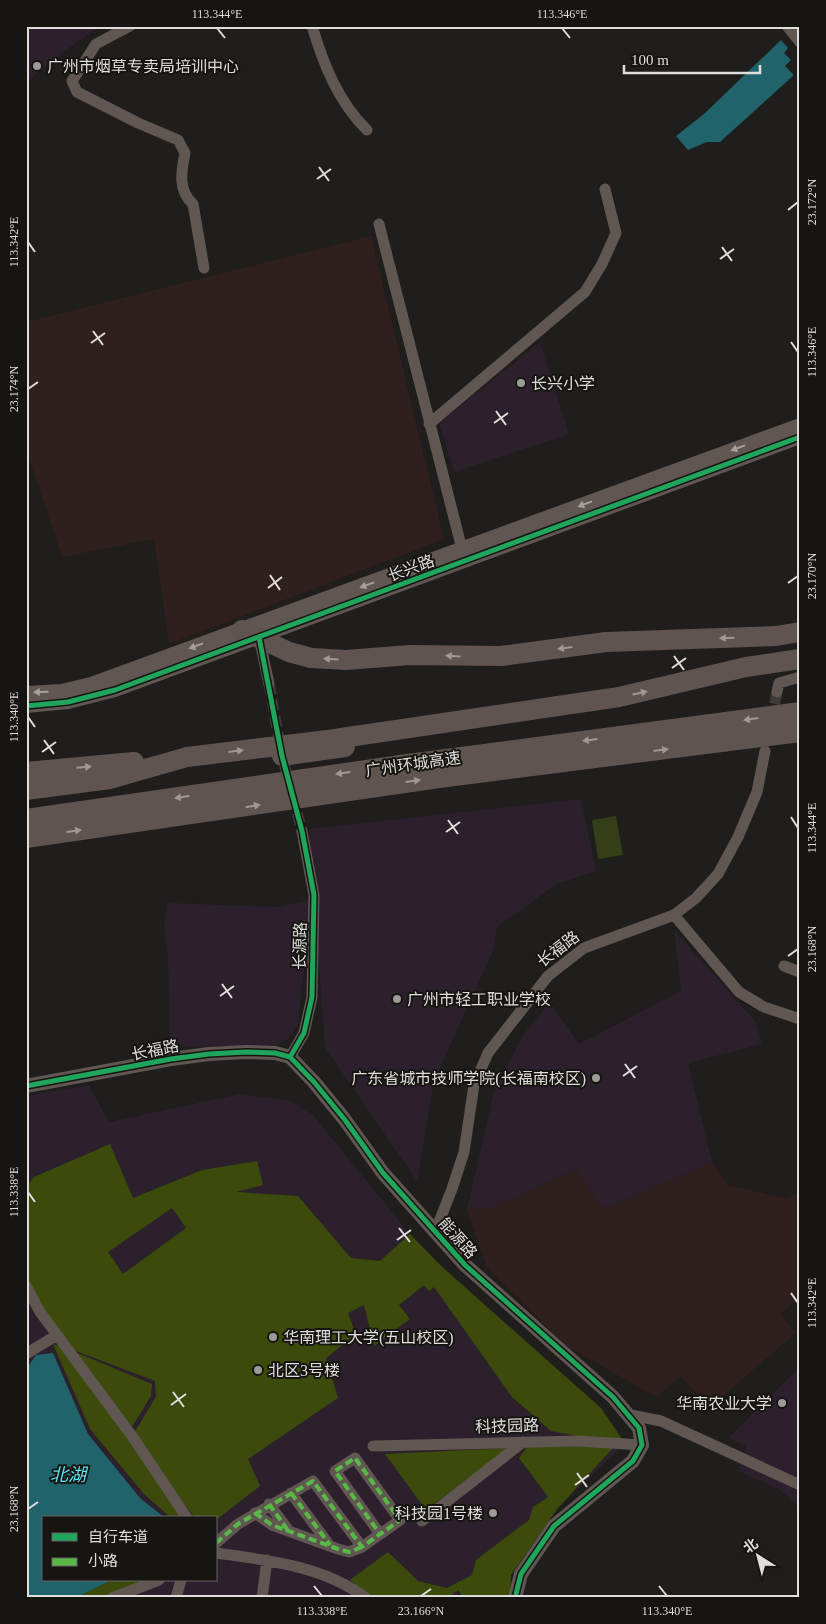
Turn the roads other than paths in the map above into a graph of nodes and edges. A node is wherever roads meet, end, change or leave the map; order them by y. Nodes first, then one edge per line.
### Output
1 (130, 26) edge
2 (312, 26) edge
3 (787, 26) edge
4 (800, 42) edge
5 (367, 130) dead end
6 (605, 189) dead end
7 (379, 224) dead end
8 (204, 268) dead end
9 (429, 424) junction
10 (800, 425) edge
11 (800, 437) edge
12 (464, 555) junction
13 (800, 632) edge
14 (250, 633) junction
15 (800, 659) edge
16 (800, 678) edge
17 (269, 684) tunnel mouth
18 (777, 692) tunnel mouth
19 (26, 693) edge
20 (562, 704) junction
21 (26, 706) edge
22 (800, 712) edge
23 (800, 732) edge
24 (765, 751) dead end
25 (282, 756) dead end
26 (187, 757) junction
27 (26, 772) edge
28 (26, 790) edge
29 (26, 819) edge
30 (302, 831) tunnel mouth
31 (26, 838) edge
32 (674, 915) junction
33 (784, 966) dead end
34 (800, 972) edge
35 (800, 1019) edge
36 (290, 1057) junction
37 (26, 1086) edge
38 (435, 1232) junction
39 (26, 1286) edge
40 (57, 1335) junction
41 (26, 1354) edge
42 (631, 1415) junction
43 (524, 1442) junction
44 (642, 1445) junction
45 (373, 1446) dead end
46 (800, 1485) edge
47 (291, 1493) junction
48 (270, 1504) junction
49 (255, 1513) junction
50 (186, 1516) edge
51 (422, 1520) dead end
52 (289, 1532) junction
53 (380, 1534) junction
54 (218, 1541) edge
55 (331, 1546) junction
56 (362, 1547) junction
57 (218, 1553) edge
58 (267, 1560) junction
59 (154, 1582) edge
60 (181, 1582) edge
61 (112, 1598) edge
62 (177, 1598) edge
63 (262, 1598) edge
64 (366, 1598) edge
65 (515, 1598) edge

1 - 8 street
2 - 5 street
3 - 4 street
6 - 9 street
7 - 9 street
9 - 12 street
10 -> 12 street, 长兴路
11 - 12 street, 长兴路
12 - 14 street, 长兴路
13 -> 14 highway
14 - 17 street
14 -> 19 street, 长兴路
14 - 21 street, 长兴路
20 -> 15 highway
16 - 18 street
20 - 25 highway
26 -> 20 highway, bridge
22 -> 29 highway, 广州环城高速
31 -> 23 highway, 广州环城高速
24 - 32 street, 长福路
27 -> 26 highway
26 - 28 highway
30 - 36 street, 长源路
32 - 35 street
32 - 38 street, 长福路
33 - 34 street
36 - 37 street, 长福路
36 - 38 street, 能源路
38 - 42 street, 能源路
39 - 40 street
40 - 41 street
40 - 50 street
42 - 44 street
42 - 46 street
43 - 44 street, 科技园路
43 - 45 street, 科技园路
43 - 51 street
44 - 65 street
47 - 48 street
47 - 55 street
47 - 56 street
48 - 49 street
48 - 52 street
49 - 52 street
49 - 54 street
52 - 55 street
53 - 53 street
53 - 56 street
55 - 56 street
57 - 58 street
58 - 63 street
58 - 64 street
59 - 61 street
60 - 62 street

